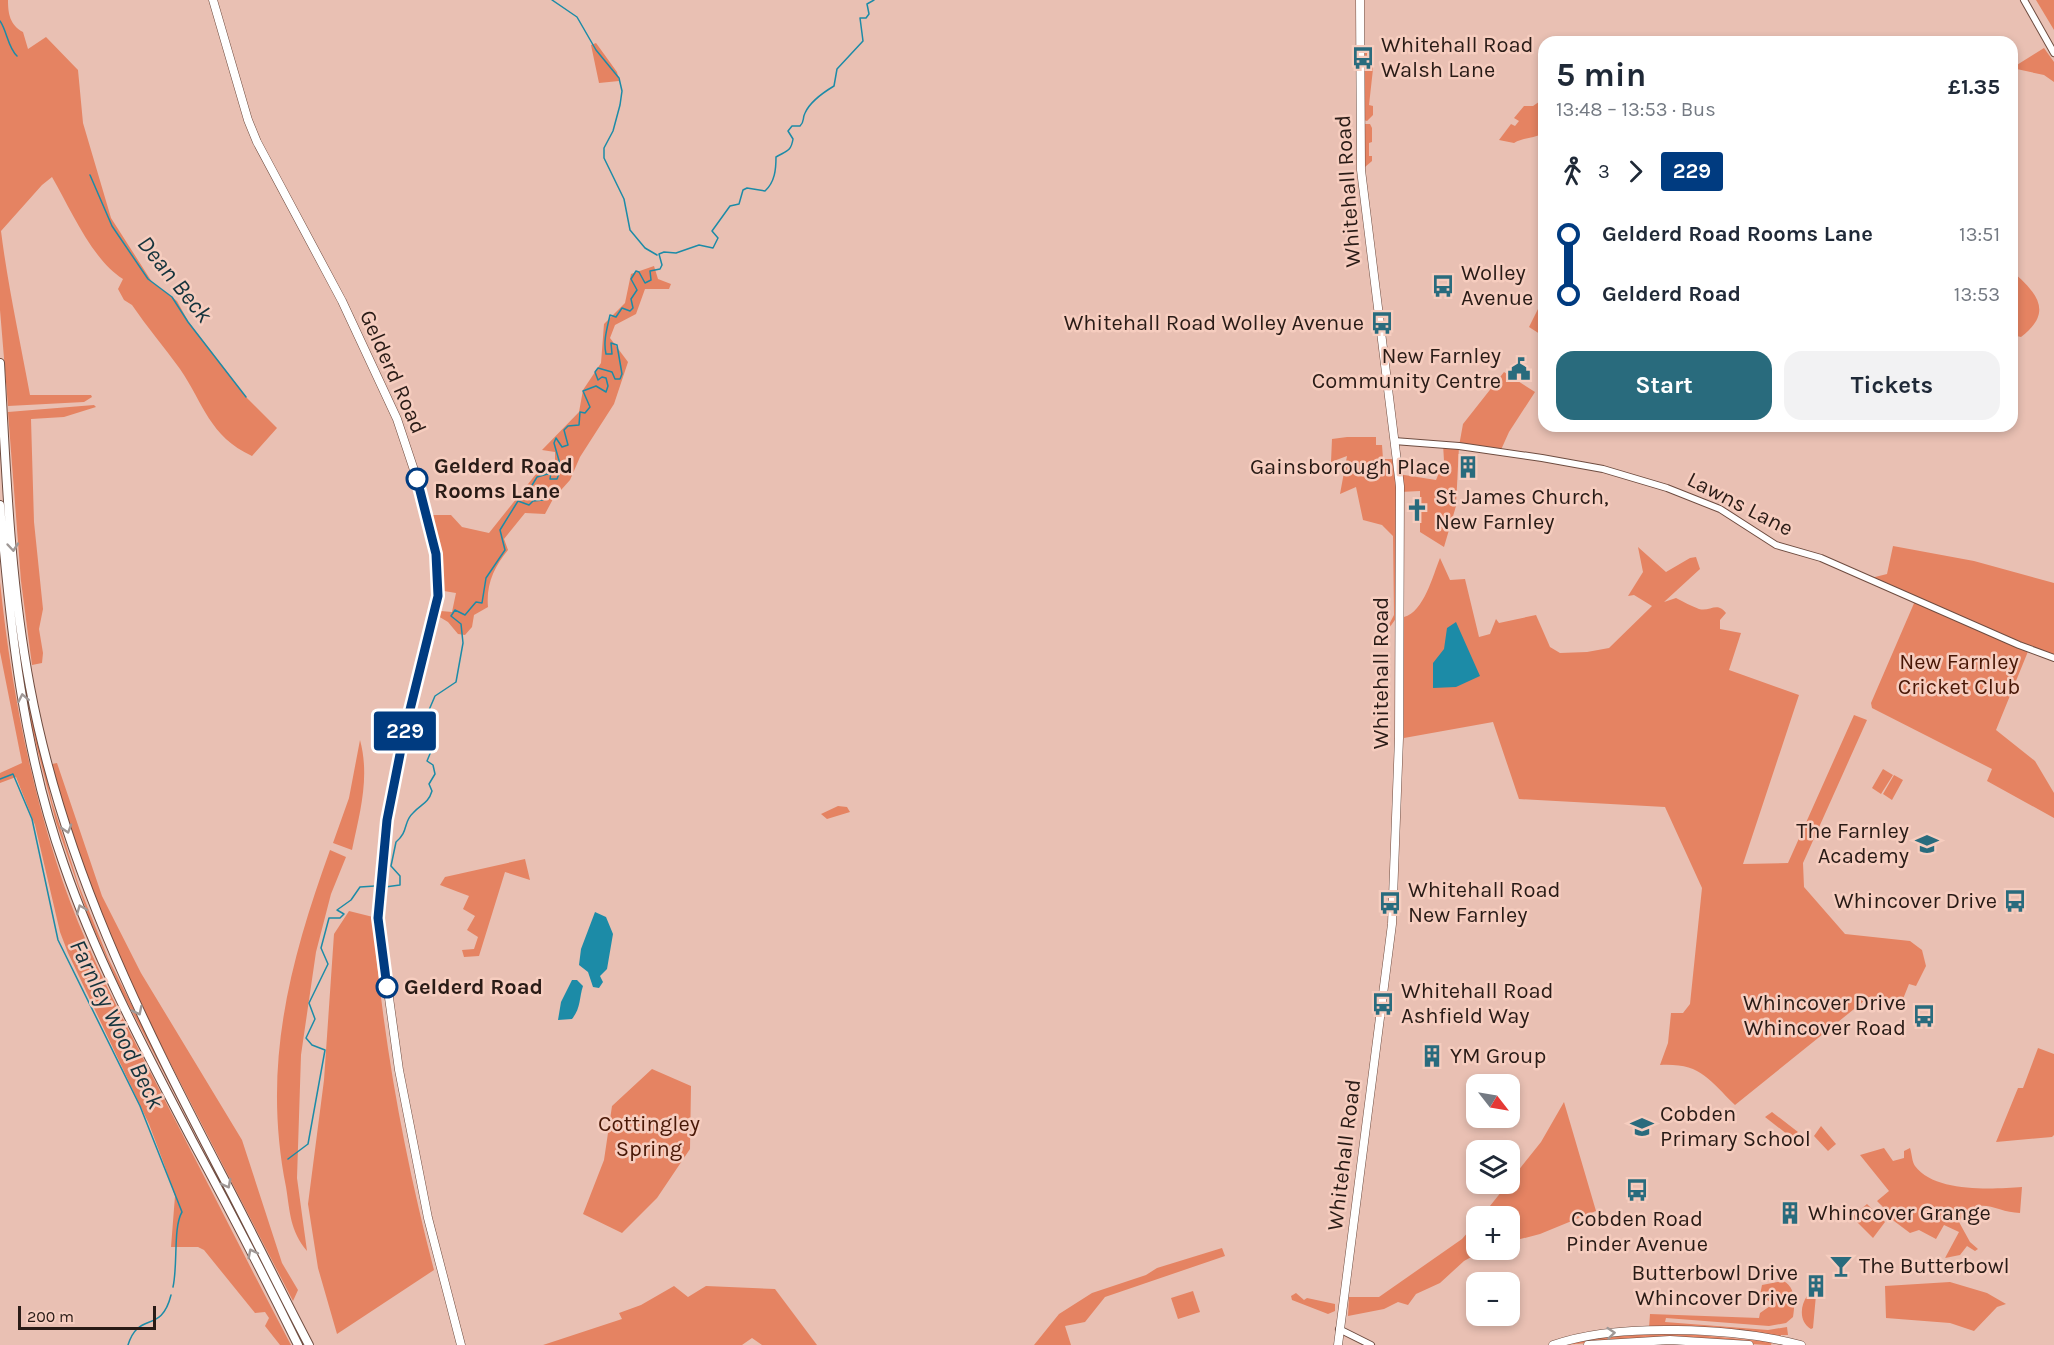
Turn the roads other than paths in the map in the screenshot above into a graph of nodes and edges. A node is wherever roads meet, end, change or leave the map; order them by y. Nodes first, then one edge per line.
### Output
1 (213, 0) edge
2 (1360, 0) edge
3 (2024, 0) edge
4 (2054, 53) edge
5 (0, 363) edge
6 (1394, 441) junction
7 (0, 505) edge
8 (2054, 658) edge
9 (283, 1303) junction
10 (288, 1314) junction
11 (1339, 1329) junction
12 (1792, 1344) edge
13 (298, 1345) edge
14 (309, 1345) edge
15 (461, 1345) edge
16 (1338, 1345) edge
17 (1371, 1345) edge
18 (1553, 1345) edge
19 (1588, 1345) edge
20 (1749, 1345) edge
21 (1801, 1345) edge

1 - 15 main road, Gelderd Road
2 - 6 main road, Whitehall Road
3 - 4 street
5 -> 9 highway
6 - 8 street, Lawns Lane
6 - 11 main road, Whitehall Road
9 -> 7 highway
9 - 10 highway
10 - 13 highway
10 - 14 highway
11 - 16 main road, Whitehall Road
11 - 17 street
18 -> 12 main road
12 - 21 main road
19 - 20 main road

